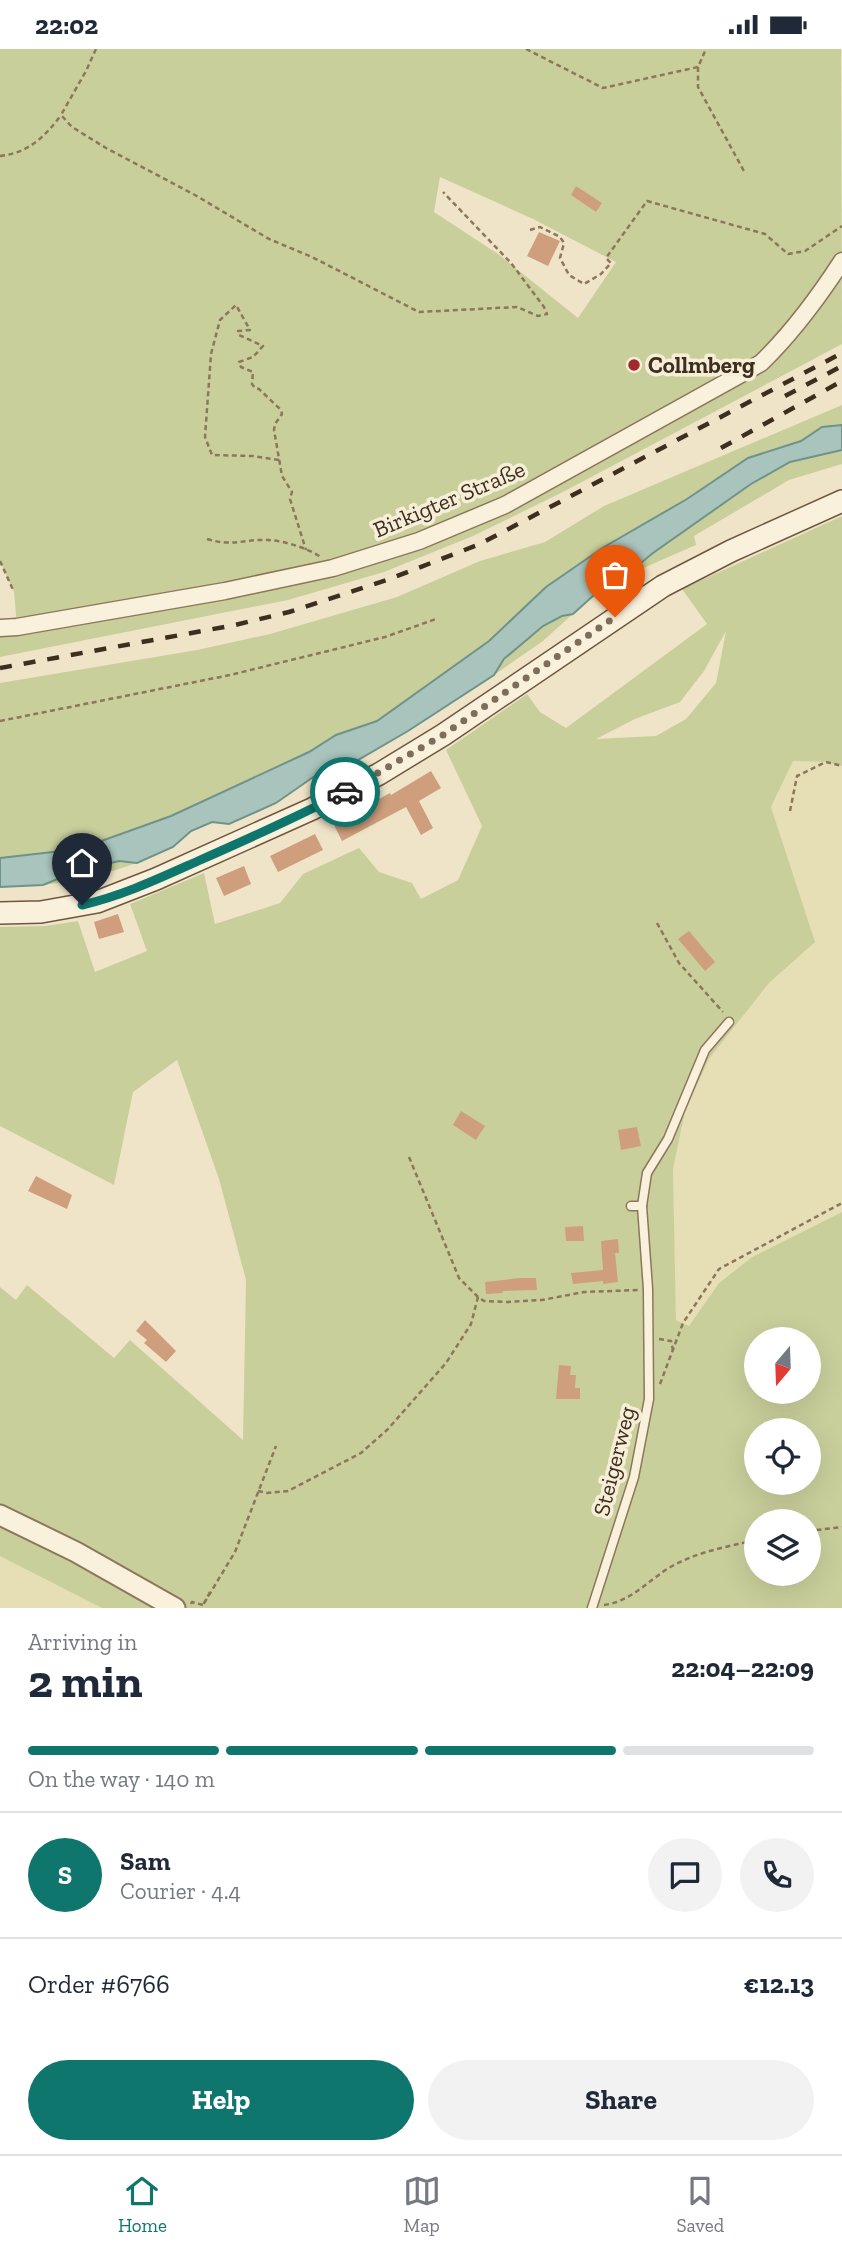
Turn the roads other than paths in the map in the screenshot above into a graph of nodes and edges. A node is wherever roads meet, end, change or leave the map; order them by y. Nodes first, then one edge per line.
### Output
1 (842, 261) edge
2 (842, 502) edge
3 (0, 628) edge
4 (0, 913) edge
5 (729, 1022) road end
6 (631, 1206) dead end
7 (642, 1206) junction
8 (0, 1515) edge
9 (592, 1607) edge
10 (175, 1608) edge

1 - 3 street, Birkigter Straße
2 - 4 main road
5 - 7 lane
6 - 7 lane
7 - 9 lane, Steigerweg
8 - 10 street

